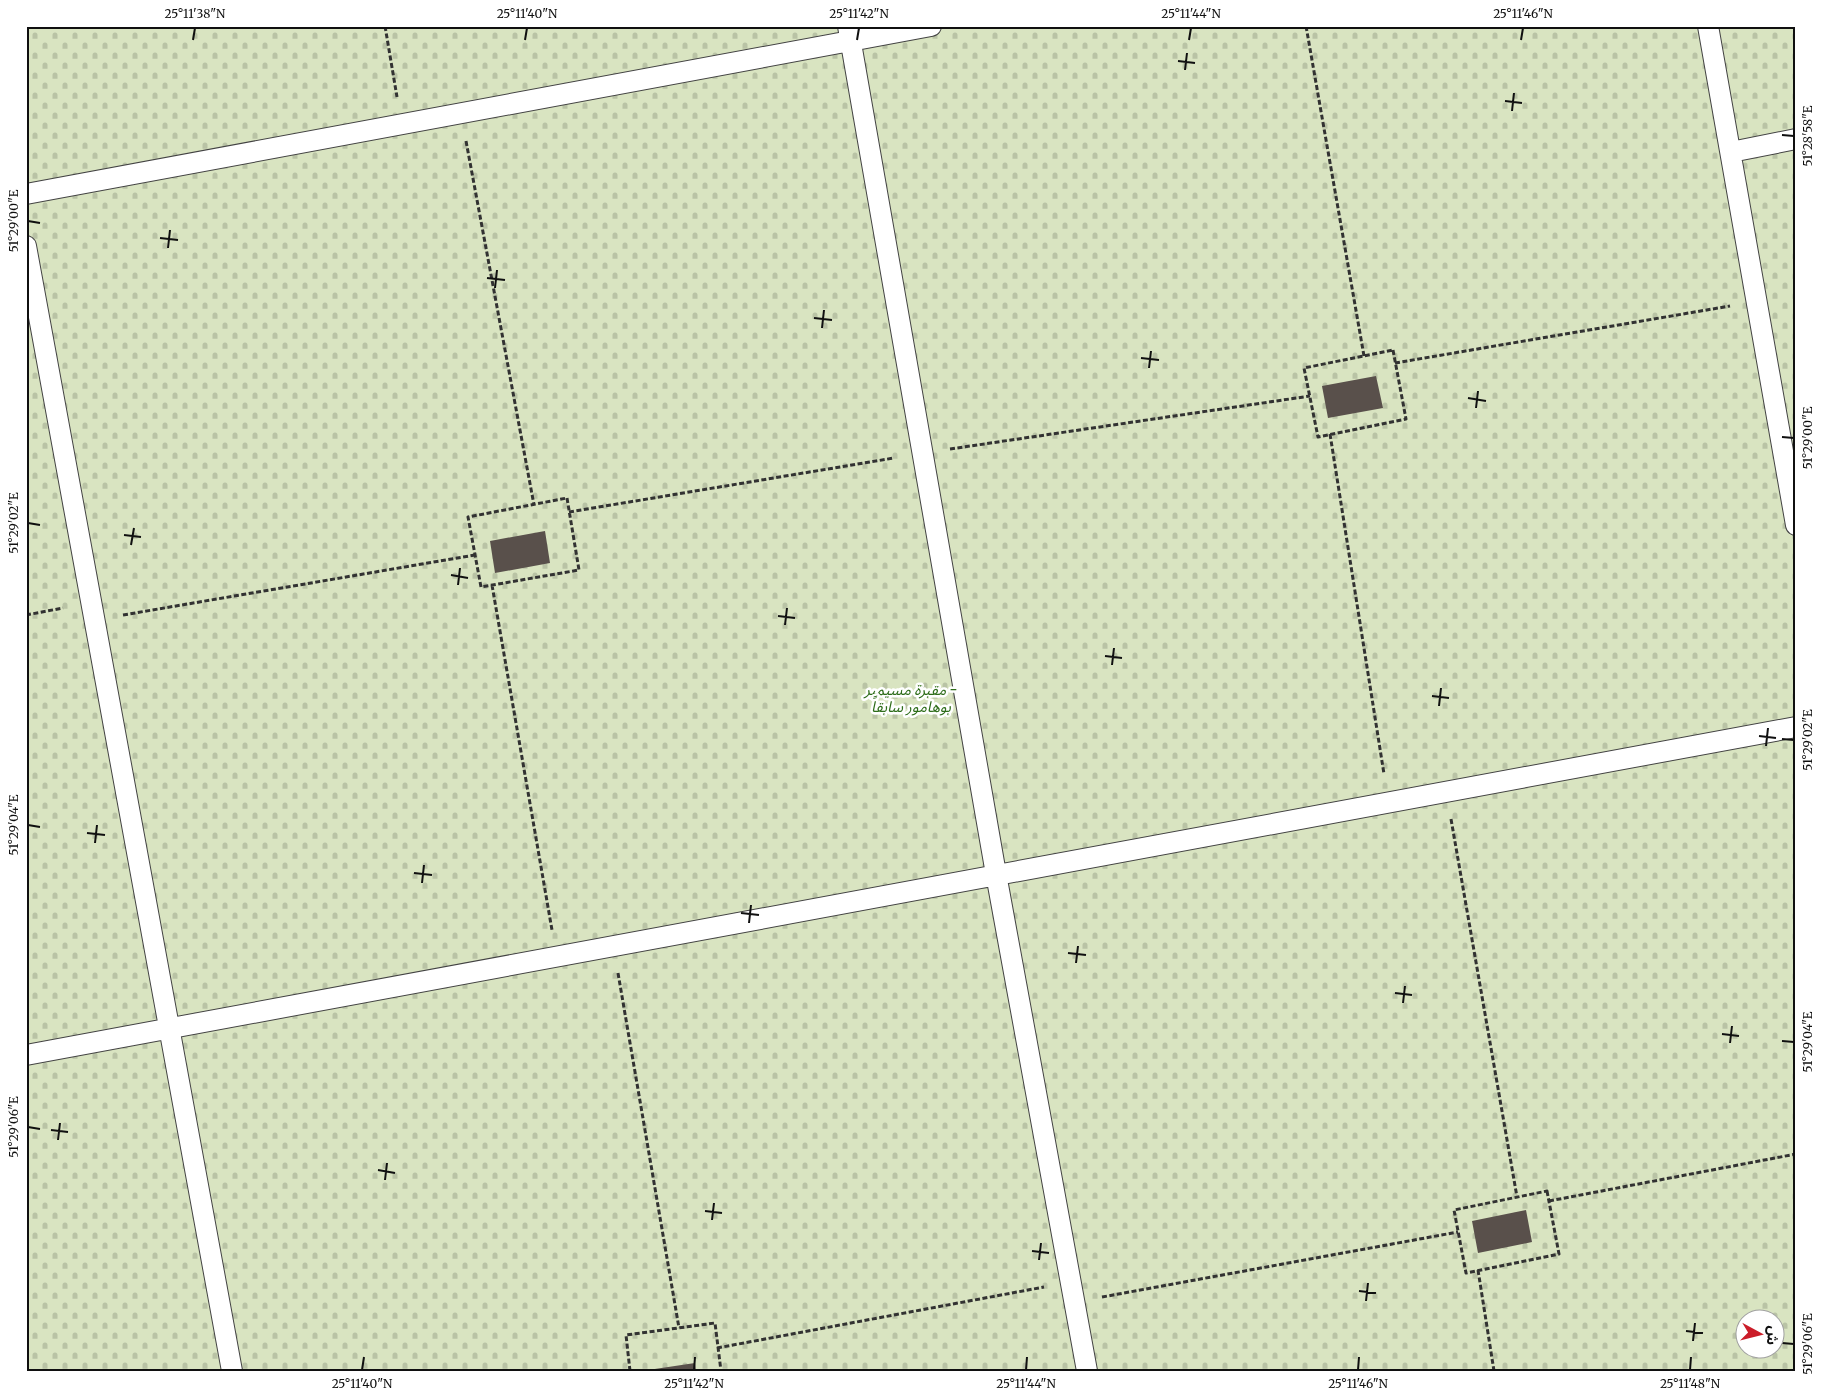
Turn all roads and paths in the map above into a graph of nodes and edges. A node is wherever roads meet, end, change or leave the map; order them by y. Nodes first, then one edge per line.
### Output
1 (385, 26) edge
2 (931, 26) edge
3 (1306, 26) edge
4 (1708, 26) edge
5 (850, 34) edge
6 (460, 114) junction
7 (402, 124) junction
8 (1796, 139) edge
9 (1731, 152) junction
10 (26, 194) edge
11 (26, 246) edge
12 (1757, 301) junction
13 (1364, 356) junction
14 (1395, 363) junction
15 (1310, 396) junction
16 (1330, 434) junction
17 (922, 454) junction
18 (534, 505) junction
19 (569, 512) junction
20 (1796, 525) edge
21 (475, 555) junction
22 (492, 585) junction
23 (94, 611) junction
24 (26, 615) edge
25 (1796, 726) edge
26 (1446, 791) junction
27 (1388, 802) junction
28 (996, 874) junction
29 (613, 946) junction
30 (556, 956) junction
31 (171, 1029) junction
32 (26, 1055) edge
33 (1796, 1154) edge
34 (1517, 1197) junction
35 (1549, 1201) junction
36 (1458, 1232) junction
37 (1478, 1270) junction
38 (1070, 1282) junction
39 (1074, 1302) junction
40 (679, 1328) junction
41 (718, 1348) junction
42 (232, 1371) edge
43 (630, 1371) edge
44 (720, 1371) edge
45 (1086, 1371) edge
46 (1494, 1371) edge

1 - 7 path
2 - 5 lane
3 - 13 path
4 - 9 lane
5 - 6 lane
5 - 17 lane
6 - 7 lane
6 - 18 path
7 - 10 lane
8 - 9 lane
9 - 12 lane
11 - 23 lane
12 - 14 path
12 - 20 lane
13 - 14 path
13 - 15 path
14 - 16 path
15 - 16 path
15 - 17 path
16 - 27 path
17 - 19 path
17 - 28 lane
18 - 19 path
18 - 21 path
19 - 22 path
21 - 22 path
21 - 23 path
22 - 30 path
23 - 24 path
23 - 31 lane
25 - 26 lane
26 - 27 lane
26 - 34 path
27 - 28 lane
28 - 29 lane
28 - 38 lane
29 - 30 lane
29 - 40 path
30 - 31 lane
31 - 32 lane
31 - 42 lane
33 - 35 path
34 - 35 path
34 - 36 path
35 - 37 path
36 - 37 path
36 - 39 path
37 - 46 path
38 - 39 lane
38 - 41 path
39 - 45 lane
40 - 41 path
40 - 43 path
41 - 44 path

